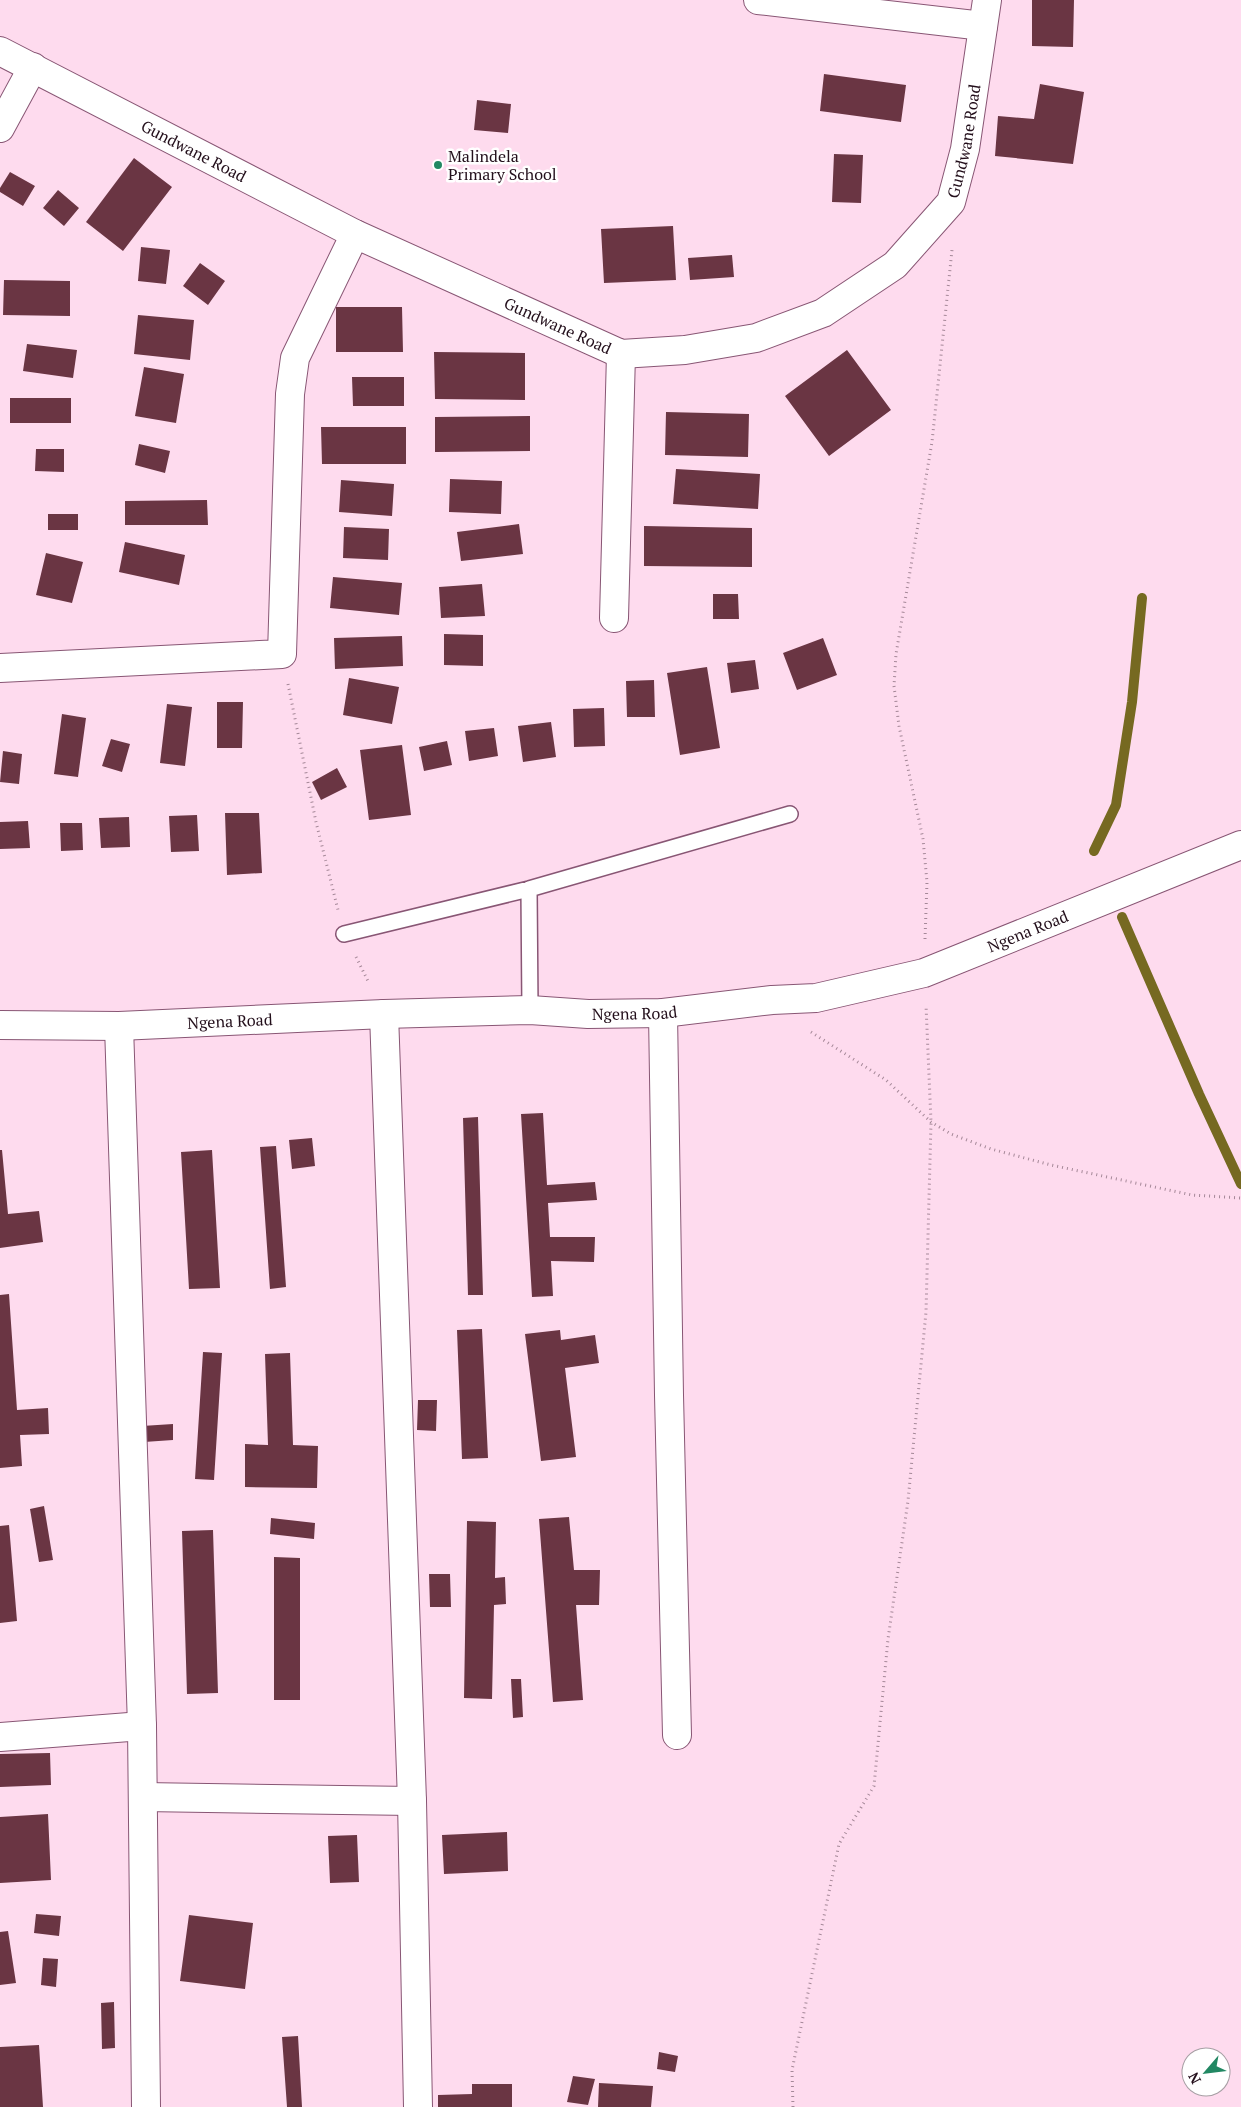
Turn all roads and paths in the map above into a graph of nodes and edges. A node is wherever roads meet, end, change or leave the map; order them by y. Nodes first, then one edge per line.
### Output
1 (758, 0) edge
2 (985, 13) edge
3 (0, 50) edge
4 (33, 67) junction
5 (0, 128) edge
6 (951, 202) junction
7 (355, 234) junction
8 (621, 354) junction
9 (614, 618) dead end
10 (282, 654) junction
11 (0, 668) edge
12 (790, 814) dead end
13 (1241, 845) edge
14 (529, 889) junction
15 (344, 934) junction
16 (924, 972) junction
17 (772, 1000) junction
18 (530, 1010) junction
19 (663, 1012) junction
20 (384, 1014) junction
21 (0, 1025) edge
22 (119, 1026) junction
23 (931, 1122) junction
24 (1241, 1198) edge
25 (142, 1726) junction
26 (677, 1735) dead end
27 (0, 1737) edge
28 (143, 1797) junction
29 (412, 1801) junction
30 (146, 2107) edge
31 (418, 2107) edge
32 (793, 2107) edge

1 - 2 street
2 - 6 street, Gundwane Road
3 - 4 street, Gundwane Road
4 - 5 street
4 - 7 street, Gundwane Road
6 - 8 street, Gundwane Road
6 - 16 path
7 - 8 street, Gundwane Road
7 - 10 street
8 - 9 street
10 - 11 street
10 - 15 path
12 - 14 lane
13 - 16 street, Ngena Road
14 - 15 lane
14 - 18 lane
15 - 20 path
16 - 17 street, Ngena Road
16 - 23 path
17 - 19 street, Ngena Road
17 - 23 path
18 - 19 street, Ngena Road
18 - 20 street, Ngena Road
19 - 26 street
20 - 22 street, Ngena Road
20 - 29 street
21 - 22 street, Ngena Road
22 - 25 street
23 - 24 path
23 - 32 path
25 - 27 street
25 - 28 street
28 - 29 street
28 - 30 street
29 - 31 street

